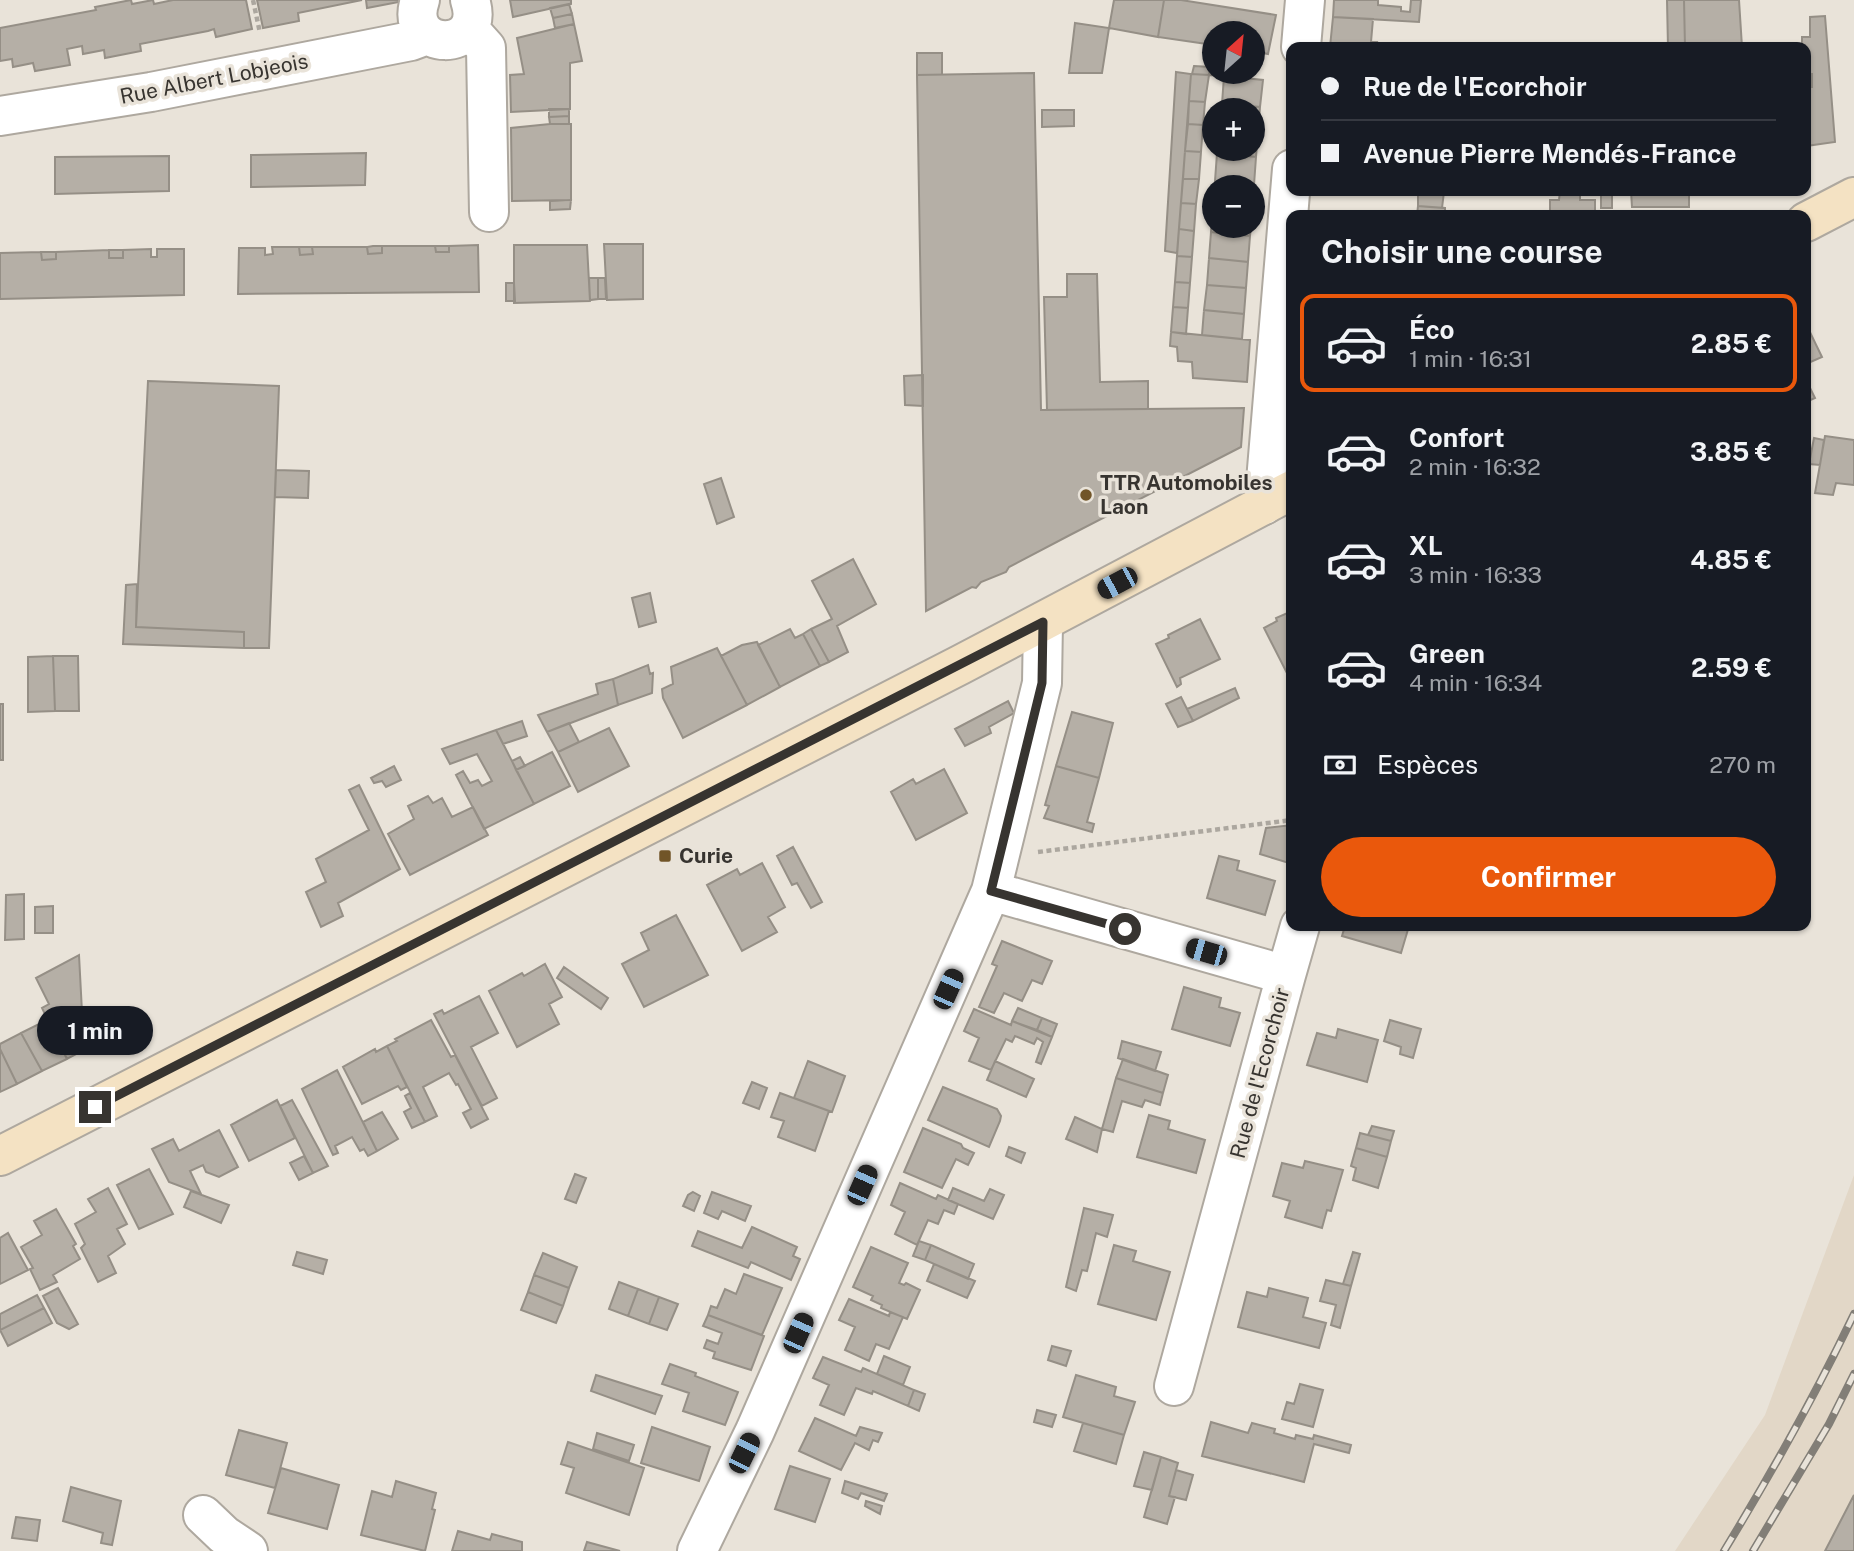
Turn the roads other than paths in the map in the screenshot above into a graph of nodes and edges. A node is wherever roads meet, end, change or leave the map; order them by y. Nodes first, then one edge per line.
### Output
1 (1305, 0) edge
2 (470, 14) edge
3 (424, 17) edge
4 (1301, 42) edge
5 (0, 116) edge
6 (1854, 197) edge
7 (489, 212) dead end
8 (1811, 219) edge
9 (1286, 310) edge
10 (1278, 498) edge
11 (1043, 622) junction
12 (995, 874) junction
13 (1299, 931) edge
14 (1286, 975) junction
15 (0, 1156) edge
16 (1174, 1386) dead end
17 (202, 1515) dead end
18 (248, 1551) edge
19 (697, 1551) edge

1 - 4 street
2 - 3 street, Rue Albert Lobjeois
2 - 7 street
3 - 5 street, Rue Albert Lobjeois
6 - 8 main road
9 - 10 street
10 - 11 main road
11 - 12 street
11 - 15 main road
12 - 14 street, Rue de l'Ecorchoir
12 - 19 street
13 - 14 street
14 - 16 street, Rue de l'Ecorchoir
17 - 18 street

